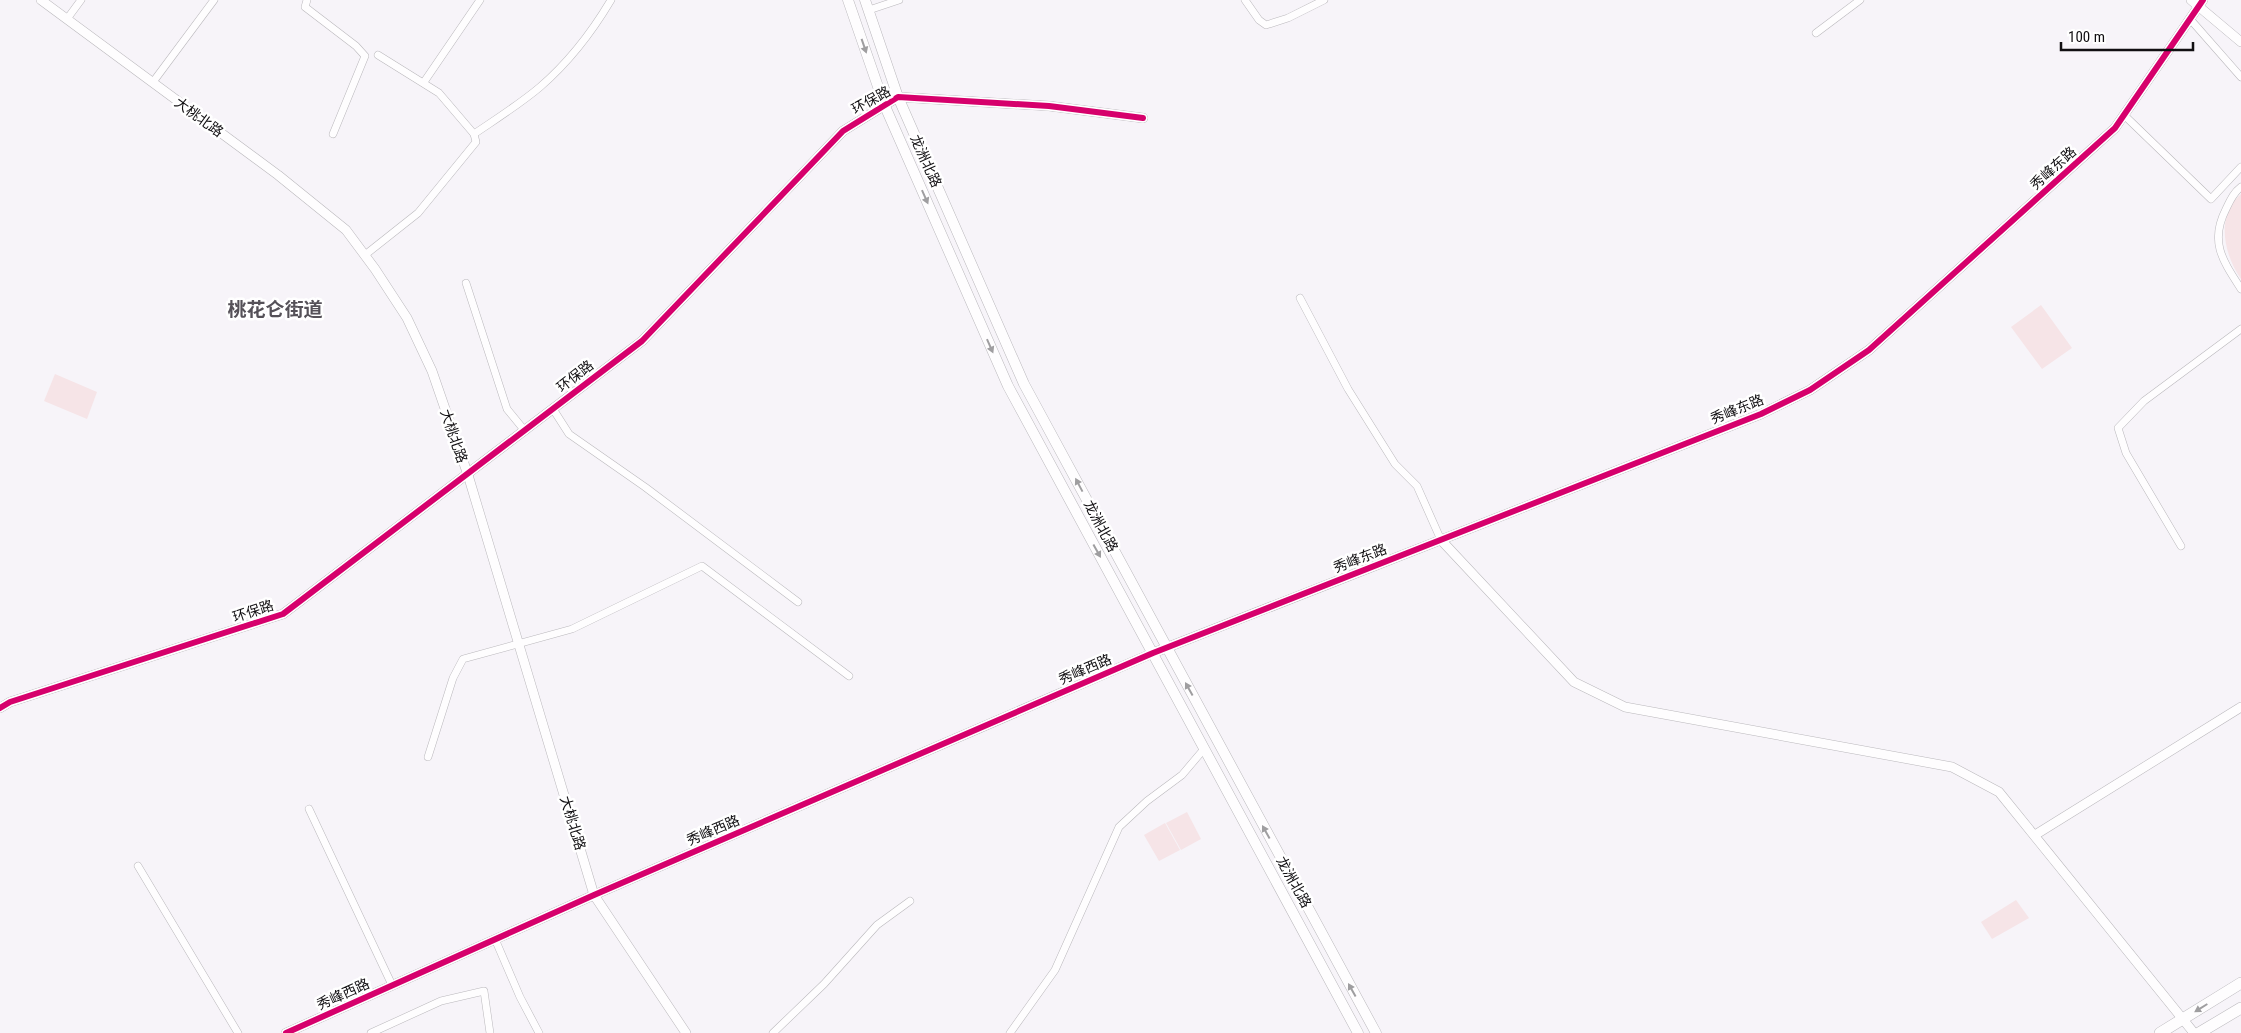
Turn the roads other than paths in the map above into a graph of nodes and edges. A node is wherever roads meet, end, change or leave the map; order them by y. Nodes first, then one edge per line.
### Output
1 (42, 0) edge
2 (81, 0) edge
3 (214, 0) edge
4 (307, 0) edge
5 (480, 0) edge
6 (611, 0) edge
7 (848, 0) edge
8 (866, 0) edge
9 (899, 0) edge
10 (1245, 0) edge
11 (1324, 0) edge
12 (1860, 0) edge
13 (2191, 0) edge
14 (2200, 3) edge
15 (869, 10) junction
16 (67, 19) junction
17 (2190, 19) junction
18 (1816, 33) dead end
19 (2241, 42) edge
20 (378, 55) dead end
21 (2241, 77) edge
22 (153, 82) junction
23 (424, 82) junction
24 (898, 97) junction
25 (884, 104) junction
26 (2124, 115) junction
27 (1143, 118) dead end
28 (333, 134) dead end
29 (474, 134) junction
30 (2241, 167) edge
31 (2241, 187) edge
32 (365, 255) junction
33 (466, 283) dead end
34 (2241, 290) edge
35 (1300, 298) dead end
36 (2241, 330) edge
37 (553, 409) junction
38 (525, 431) junction
39 (468, 475) junction
40 (1440, 540) junction
41 (2181, 546) dead end
42 (798, 602) dead end
43 (519, 644) junction
44 (1166, 648) junction
45 (1153, 653) junction
46 (849, 676) dead end
47 (2241, 707) edge
48 (0, 708) edge
49 (1204, 749) junction
50 (428, 757) dead end
51 (309, 808) dead end
52 (2034, 836) junction
53 (138, 866) dead end
54 (594, 895) junction
55 (910, 902) dead end
56 (496, 939) junction
57 (2241, 983) edge
58 (392, 985) junction
59 (2241, 1008) edge
60 (2184, 1018) junction
61 (238, 1033) edge
62 (286, 1033) edge
63 (371, 1033) edge
64 (490, 1033) edge
65 (539, 1033) edge
66 (686, 1033) edge
67 (773, 1033) edge
68 (1010, 1033) edge
69 (1358, 1033) edge
70 (1376, 1033) edge
71 (2160, 1033) edge
72 (2194, 1033) edge
73 (2199, 1033) edge

1 - 16 street, 大桃北路
2 - 16 street
3 - 22 street
4 - 28 street
5 - 23 street
6 - 29 street
7 -> 25 main road, 龙洲北路
8 - 15 main road, 龙洲北路
9 - 15 street
10 - 11 street
12 - 18 street
13 - 14 street
14 - 17 street, 秀峰东路
14 - 19 street
15 - 24 main road, 龙洲北路
16 - 22 street, 大桃北路
17 - 21 street
17 - 26 street, 秀峰东路
20 - 23 street
22 - 32 street, 大桃北路
23 - 29 street
24 - 25 street, 环保路
24 - 27 street, 环保路
44 -> 24 main road, 龙洲北路
25 - 37 street, 环保路
25 -> 45 main road, 龙洲北路
26 - 30 street
26 - 40 street, 秀峰东路
29 - 32 street
31 - 34 street
32 - 39 street, 大桃北路
33 - 38 street
35 - 40 street
36 - 41 street
37 - 38 street, 环保路
37 - 42 street
38 - 39 street, 环保路
39 - 43 street, 大桃北路
39 - 48 street, 环保路
40 - 44 street, 秀峰东路
40 - 52 street
43 - 46 street
43 - 50 street
43 - 54 street, 大桃北路
44 - 45 street, 秀峰东路
70 -> 44 main road, 龙洲北路
45 - 49 main road, 龙洲北路
45 - 54 street, 秀峰西路
47 - 52 street
49 - 68 street
49 - 69 main road, 龙洲北路
51 - 58 street
52 - 60 street
53 - 61 street
54 - 56 street, 秀峰西路
54 - 66 street, 大桃北路
55 - 67 street
56 - 58 street, 秀峰西路
56 - 65 street
57 -> 60 main road
58 - 62 street, 秀峰西路
59 - 73 main road
60 - 71 main road
60 - 72 street
63 - 64 street

